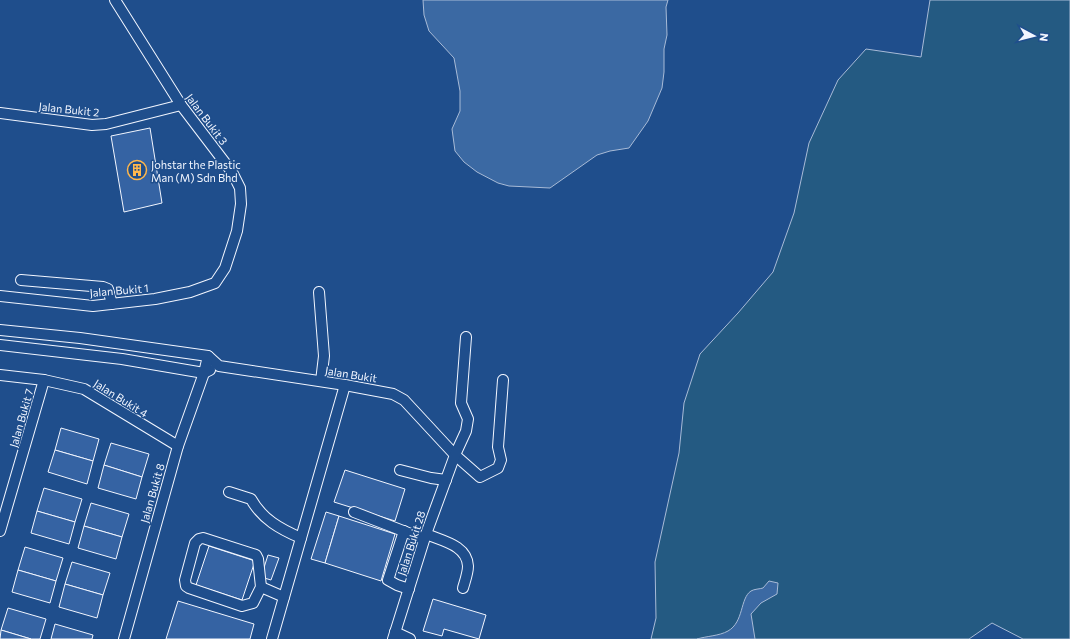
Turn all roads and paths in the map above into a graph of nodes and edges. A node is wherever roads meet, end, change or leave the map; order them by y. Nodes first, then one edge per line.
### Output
1 (115, 0) edge
2 (181, 105) junction
3 (0, 114) edge
4 (21, 280) dead end
5 (215, 283) joint
6 (320, 292) dead end
7 (0, 296) edge
8 (112, 304) junction
9 (0, 330) edge
10 (466, 337) dead end
11 (0, 345) edge
12 (208, 356) junction
13 (219, 366) junction
14 (204, 373) junction
15 (0, 375) edge
16 (44, 380) junction
17 (503, 380) dead end
18 (321, 381) junction
19 (345, 385) junction
20 (178, 446) junction
21 (455, 455) junction
22 (400, 470) dead end
23 (446, 480) junction
24 (229, 492) dead end
25 (354, 512) dead end
26 (0, 531) edge
27 (404, 531) junction
28 (425, 537) junction
29 (301, 538) junction
30 (261, 587) junction
31 (463, 588) dead end
32 (409, 589) junction
33 (284, 597) junction
34 (394, 636) edge
35 (124, 639) edge
36 (272, 639) edge
37 (410, 639) edge

1 - 2 street, Jalan Bukit 3
2 - 3 street, Jalan Bukit 2
2 - 5 street, Jalan Bukit 3
4 - 8 street
5 - 8 street, Jalan Bukit 1
6 - 18 street
7 - 8 street, Jalan Bukit 1
9 - 12 street
10 - 21 street, Jalan Bukit 28
11 - 14 street
12 - 13 street
12 - 14 street, Jalan Bukit 8
13 - 14 street
13 - 18 street, Jalan Bukit
14 - 20 street, Jalan Bukit 8
15 - 16 street, Jalan Bukit 4
16 - 20 street, Jalan Bukit 4
16 - 26 street, Jalan Bukit 7
17 - 21 street, Jalan Bukit
18 - 19 street, Jalan Bukit
19 - 21 street, Jalan Bukit
19 - 29 street
20 - 35 street, Jalan Bukit 8
21 - 23 street, Jalan Bukit 28
22 - 23 street
23 - 28 street, Jalan Bukit 28
24 - 29 street
25 - 27 street
27 - 28 street
27 - 32 street
28 - 31 street
28 - 32 street, Jalan Bukit 28
29 - 33 street
30 - 30 street
30 - 33 street
32 - 34 street, Jalan Bukit 28
33 - 36 street
34 - 37 street

